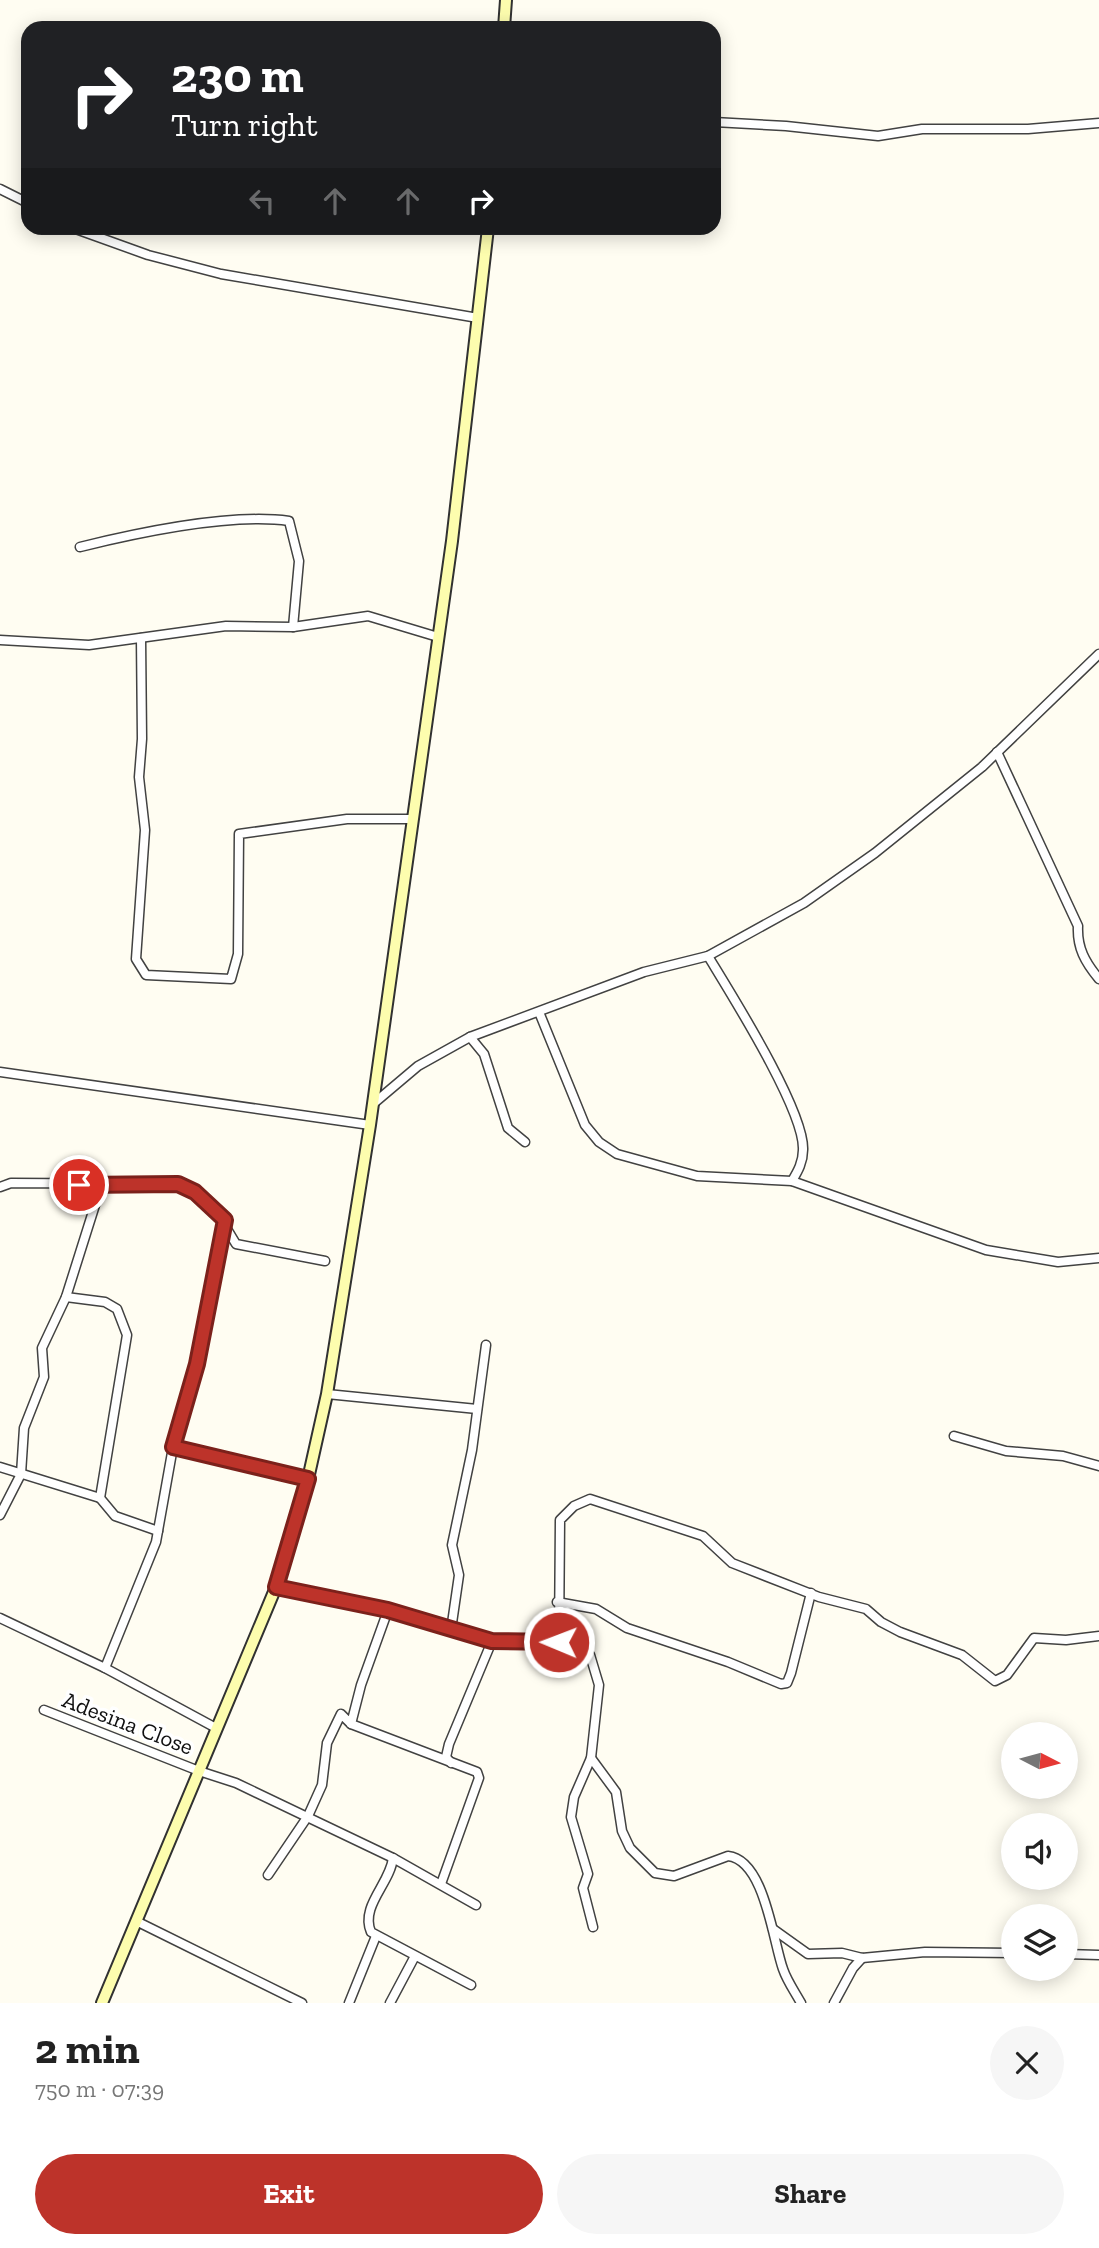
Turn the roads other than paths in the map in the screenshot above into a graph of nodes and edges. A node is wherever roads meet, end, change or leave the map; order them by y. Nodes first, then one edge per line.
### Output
1 (506, 0) edge
2 (504, 21) edge
3 (721, 122) edge
4 (1099, 123) edge
5 (0, 189) edge
6 (21, 200) edge
7 (92, 235) edge
8 (487, 235) edge
9 (478, 318) junction
10 (80, 547) dead end
11 (293, 627) junction
12 (141, 638) junction
13 (438, 638) junction
14 (0, 640) edge
15 (1099, 654) edge
16 (997, 752) junction
17 (413, 819) junction
18 (708, 956) junction
19 (1099, 978) edge
20 (539, 1012) junction
21 (470, 1037) junction
22 (0, 1072) edge
23 (373, 1104) junction
24 (370, 1125) junction
25 (524, 1142) dead end
26 (792, 1181) junction
27 (102, 1186) junction
28 (0, 1187) edge
29 (224, 1224) junction
30 (1099, 1258) edge
31 (325, 1261) dead end
32 (66, 1297) junction
33 (486, 1345) dead end
34 (327, 1394) junction
35 (477, 1409) junction
36 (954, 1436) dead end
37 (173, 1447) junction
38 (1099, 1466) edge
39 (0, 1467) edge
40 (21, 1474) junction
41 (308, 1479) junction
42 (100, 1498) junction
43 (0, 1515) edge
44 (158, 1531) junction
45 (276, 1587) junction
46 (811, 1593) junction
47 (557, 1602) junction
48 (388, 1610) junction
49 (0, 1618) edge
50 (451, 1630) junction
51 (1099, 1636) edge
52 (492, 1641) junction
53 (559, 1642) junction
54 (105, 1668) junction
55 (44, 1710) dead end
56 (351, 1724) junction
57 (216, 1728) junction
58 (592, 1758) junction
59 (451, 1763) junction
60 (199, 1772) junction
61 (307, 1816) junction
62 (393, 1858) junction
63 (268, 1875) dead end
64 (440, 1884) junction
65 (476, 1905) dead end
66 (136, 1921) junction
67 (593, 1927) dead end
68 (773, 1929) junction
69 (376, 1936) junction
70 (1001, 1953) edge
71 (1078, 1954) edge
72 (1099, 1955) edge
73 (415, 1956) junction
74 (862, 1958) junction
75 (471, 1985) dead end
76 (102, 2003) edge
77 (302, 2003) edge
78 (349, 2003) edge
79 (390, 2003) edge
80 (801, 2003) edge
81 (834, 2003) edge

1 - 2 main road
3 - 4 street
5 - 6 street
7 - 9 street
8 - 9 main road
9 - 13 main road
10 - 11 street
11 - 12 street
11 - 13 street
12 - 14 street
12 - 17 street
13 - 17 main road
15 - 16 street
16 - 18 street
16 - 19 street
17 - 23 main road
18 - 20 street
18 - 26 street
20 - 21 street
20 - 26 street
21 - 23 street
21 - 25 street
22 - 24 street
23 - 24 main road
24 - 34 main road
26 - 30 street
27 - 28 street
27 - 29 street
27 - 32 street
29 - 31 street
29 - 37 street
32 - 40 street
32 - 42 street
33 - 35 street
34 - 35 street
34 - 41 main road
35 - 50 street
36 - 38 street
37 - 41 street
37 - 44 street
39 - 40 street
40 - 42 street
40 - 43 street
41 - 45 main road
42 - 44 street
44 - 54 street
45 - 48 street
45 - 57 main road
46 - 47 street
46 - 47 street
46 - 51 street
47 - 53 street
48 - 50 street
48 - 56 street
49 - 54 street
50 - 52 street
52 - 53 street
52 - 59 street
53 - 58 street
54 - 57 street
55 - 60 street, Adesina Close
56 - 59 street
56 - 61 street
57 - 60 main road
58 - 67 street
58 - 68 street
59 - 64 street
60 - 61 street, Adesina Close
60 - 66 main road
61 - 62 street, Adesina Close
61 - 63 street
62 - 64 street, Adesina Close
62 - 69 street
64 - 65 street, Adesina Close
66 - 76 main road
66 - 77 street
68 - 74 street
68 - 80 street
69 - 73 street
69 - 78 street
70 - 74 street
71 - 72 street
73 - 75 street
73 - 79 street
74 - 81 street

